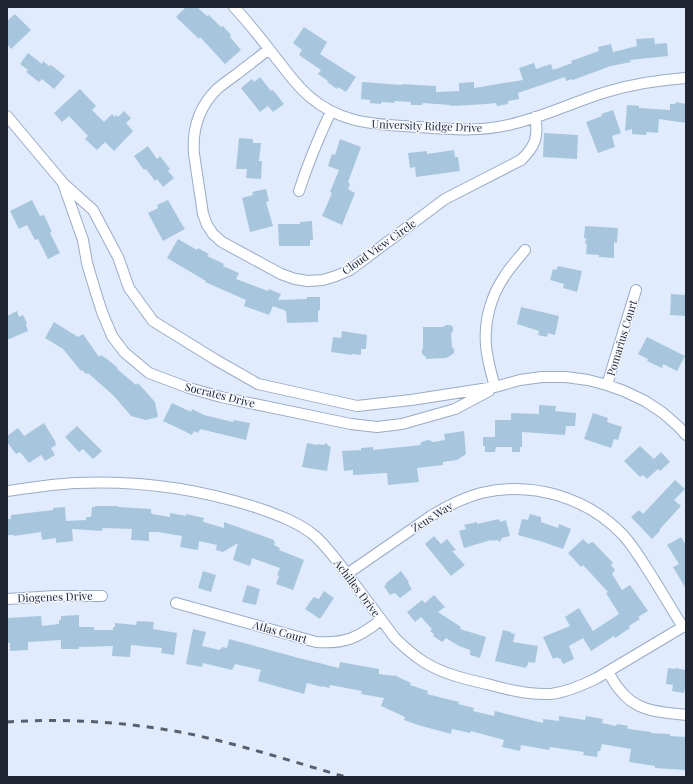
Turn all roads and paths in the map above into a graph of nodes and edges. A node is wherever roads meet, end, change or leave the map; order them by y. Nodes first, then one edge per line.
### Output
1 (234, 7) edge
2 (269, 49) junction
3 (686, 78) edge
4 (331, 111) junction
5 (7, 116) edge
6 (535, 117) junction
7 (64, 184) junction
8 (299, 191) dead end
9 (525, 250) dead end
10 (636, 290) dead end
11 (608, 385) junction
12 (495, 387) junction
13 (686, 435) edge
14 (7, 491) edge
15 (347, 574) junction
16 (102, 596) dead end
17 (7, 599) edge
18 (176, 603) dead end
19 (382, 620) junction
20 (685, 626) edge
21 (608, 672) junction
22 (686, 715) edge

1 - 2 street, University Ridge Drive
2 - 4 street, University Ridge Drive
2 - 6 street, Cloud View Circle
3 - 6 street, University Ridge Drive
4 - 6 street, University Ridge Drive
4 - 8 street
5 - 7 street, Socrates Drive
7 - 12 street, Socrates Drive
7 - 12 street, Socrates Drive
9 - 12 street
10 - 11 street, Pomarius Court
11 - 12 street, Socrates Drive
11 - 13 street, Socrates Drive
14 - 15 street, Achilles Drive
15 - 19 street, Achilles Drive
15 - 20 street, Zeus Way
16 - 17 street, Diogenes Drive
18 - 19 street, Atlas Court
19 - 21 street, Achilles Drive
20 - 21 street, Achilles Drive
21 - 22 street

